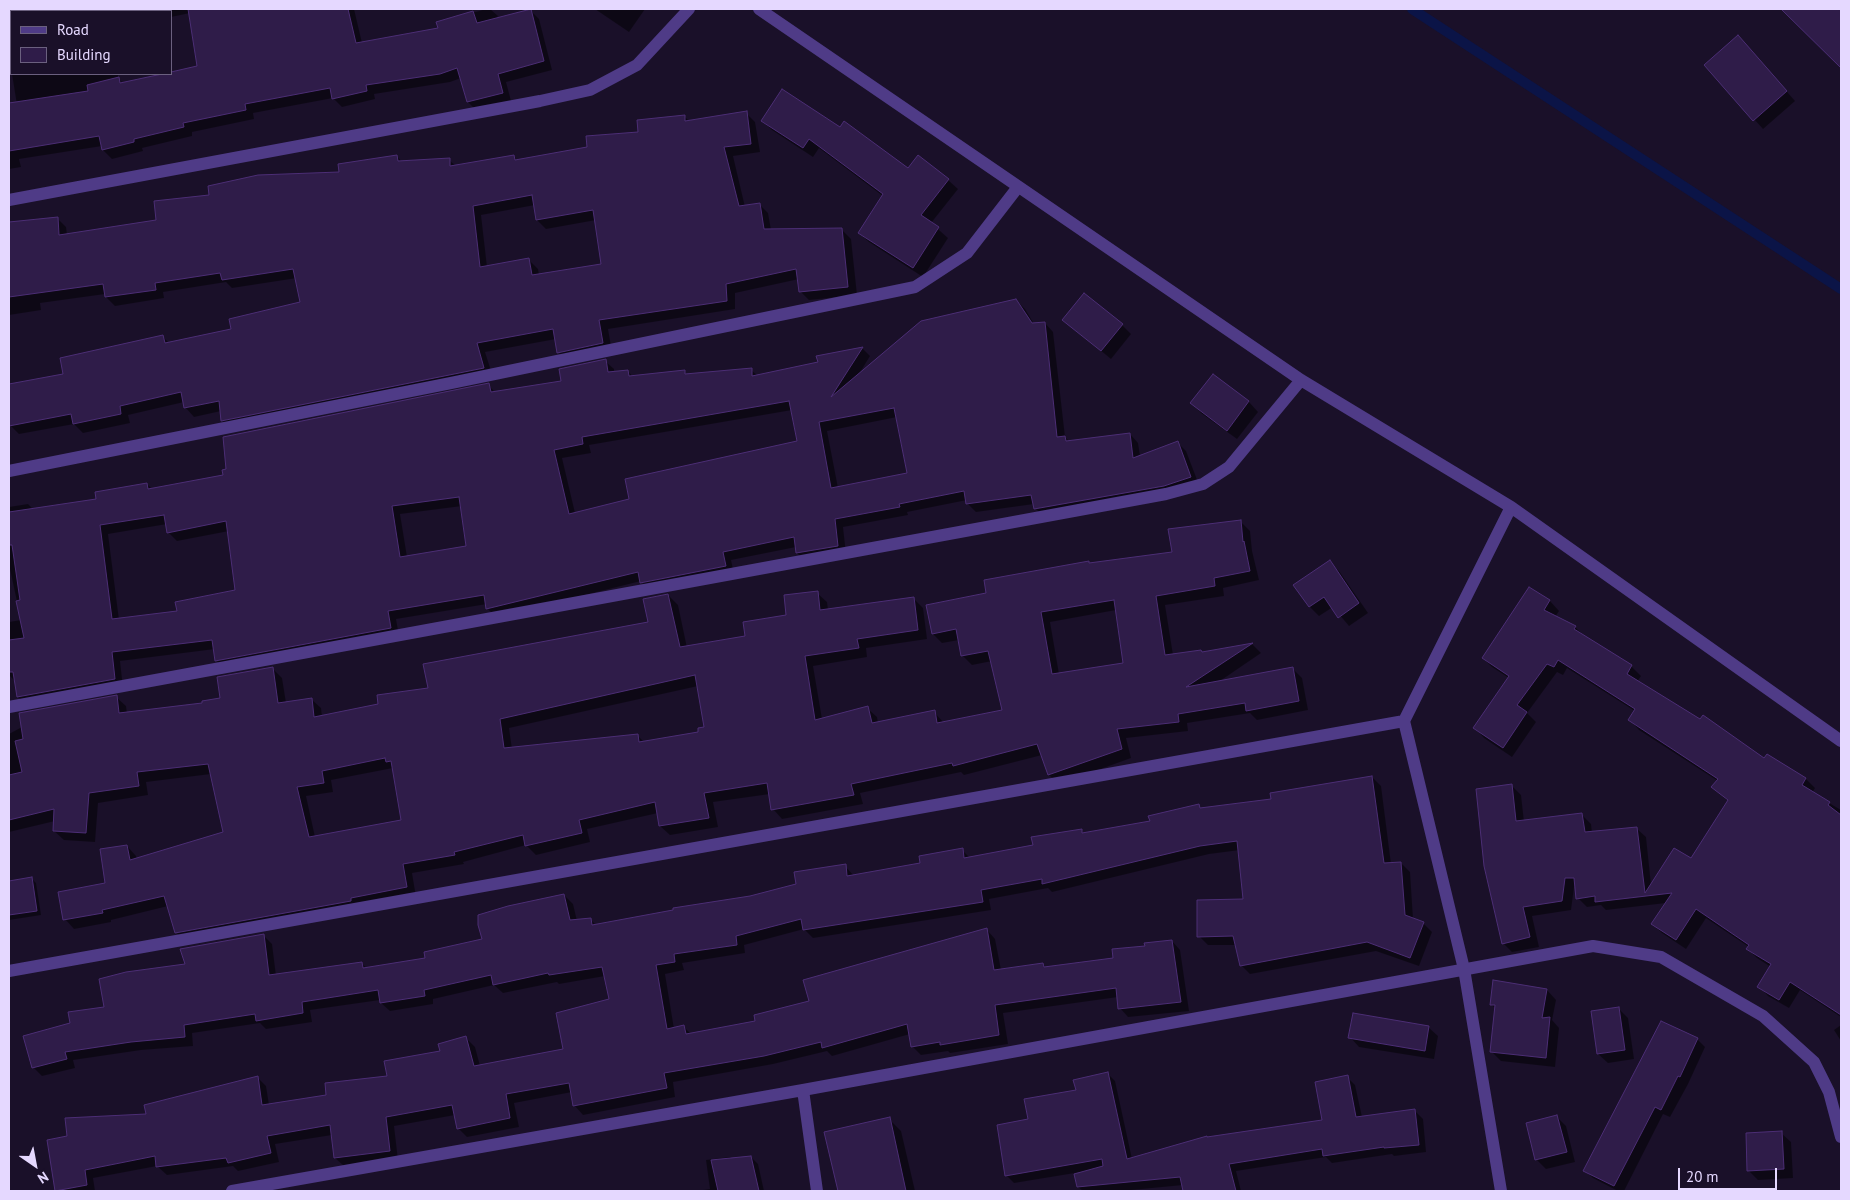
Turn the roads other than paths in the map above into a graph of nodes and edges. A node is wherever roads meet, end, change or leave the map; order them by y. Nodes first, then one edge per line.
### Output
1 (689, 9) edge
2 (759, 9) edge
3 (1018, 187) junction
4 (9, 200) edge
5 (1301, 380) junction
6 (9, 470) edge
7 (1511, 507) junction
8 (9, 707) edge
9 (1404, 721) junction
10 (1841, 741) edge
11 (1464, 969) junction
12 (9, 971) edge
13 (803, 1090) junction
14 (1841, 1137) edge
15 (232, 1191) edge
16 (817, 1191) edge
17 (1502, 1191) edge

1 - 4 street
2 - 3 street
3 - 5 street
3 - 6 street
5 - 7 street
5 - 8 street
7 - 9 street
7 - 10 street
9 - 11 street
9 - 12 street
11 - 13 street
11 - 14 street
11 - 17 street
13 - 15 street
13 - 16 street

